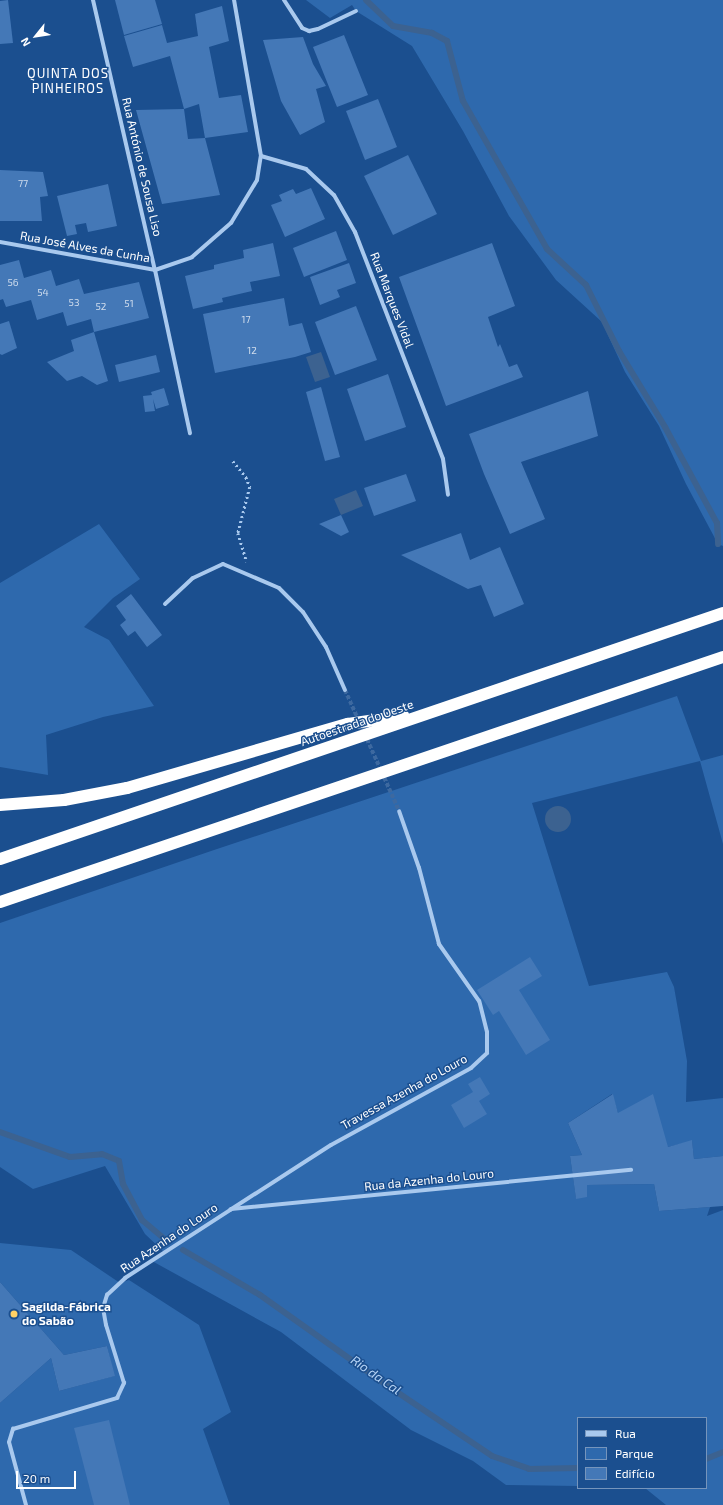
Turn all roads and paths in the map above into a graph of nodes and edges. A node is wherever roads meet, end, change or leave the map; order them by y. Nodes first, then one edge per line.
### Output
1 (93, 0) edge
2 (234, 0) edge
3 (284, 0) edge
4 (356, 10) dead end
5 (261, 156) junction
6 (0, 242) edge
7 (155, 270) junction
8 (190, 433) dead end
9 (232, 462) dead end
10 (448, 495) dead end
11 (249, 576) junction
12 (165, 604) dead end
13 (723, 613) edge
14 (723, 657) edge
15 (345, 690) tunnel mouth
16 (434, 712) junction
17 (0, 805) edge
18 (399, 811) tunnel mouth
19 (0, 859) edge
20 (0, 902) edge
21 (631, 1170) dead end
22 (230, 1210) junction
23 (26, 1505) edge

1 - 7 street, Rua António de Sousa Liso
2 - 5 street, Rua José Alves da Cunha
3 - 4 street
5 - 7 street, Rua José Alves da Cunha
5 - 10 street, Rua Marques Vidal
6 - 7 street, Rua José Alves da Cunha
7 - 8 street, Rua António de Sousa Liso
9 - 11 path
11 - 12 street
11 - 15 street
13 - 16 highway, Autoestrada do Oeste
14 - 20 highway
16 - 17 highway
16 - 19 highway, Autoestrada do Oeste
18 - 22 street, Travessa Azenha do Louro
21 - 22 street, Rua da Azenha do Louro
22 - 23 street, Rua Azenha do Louro

